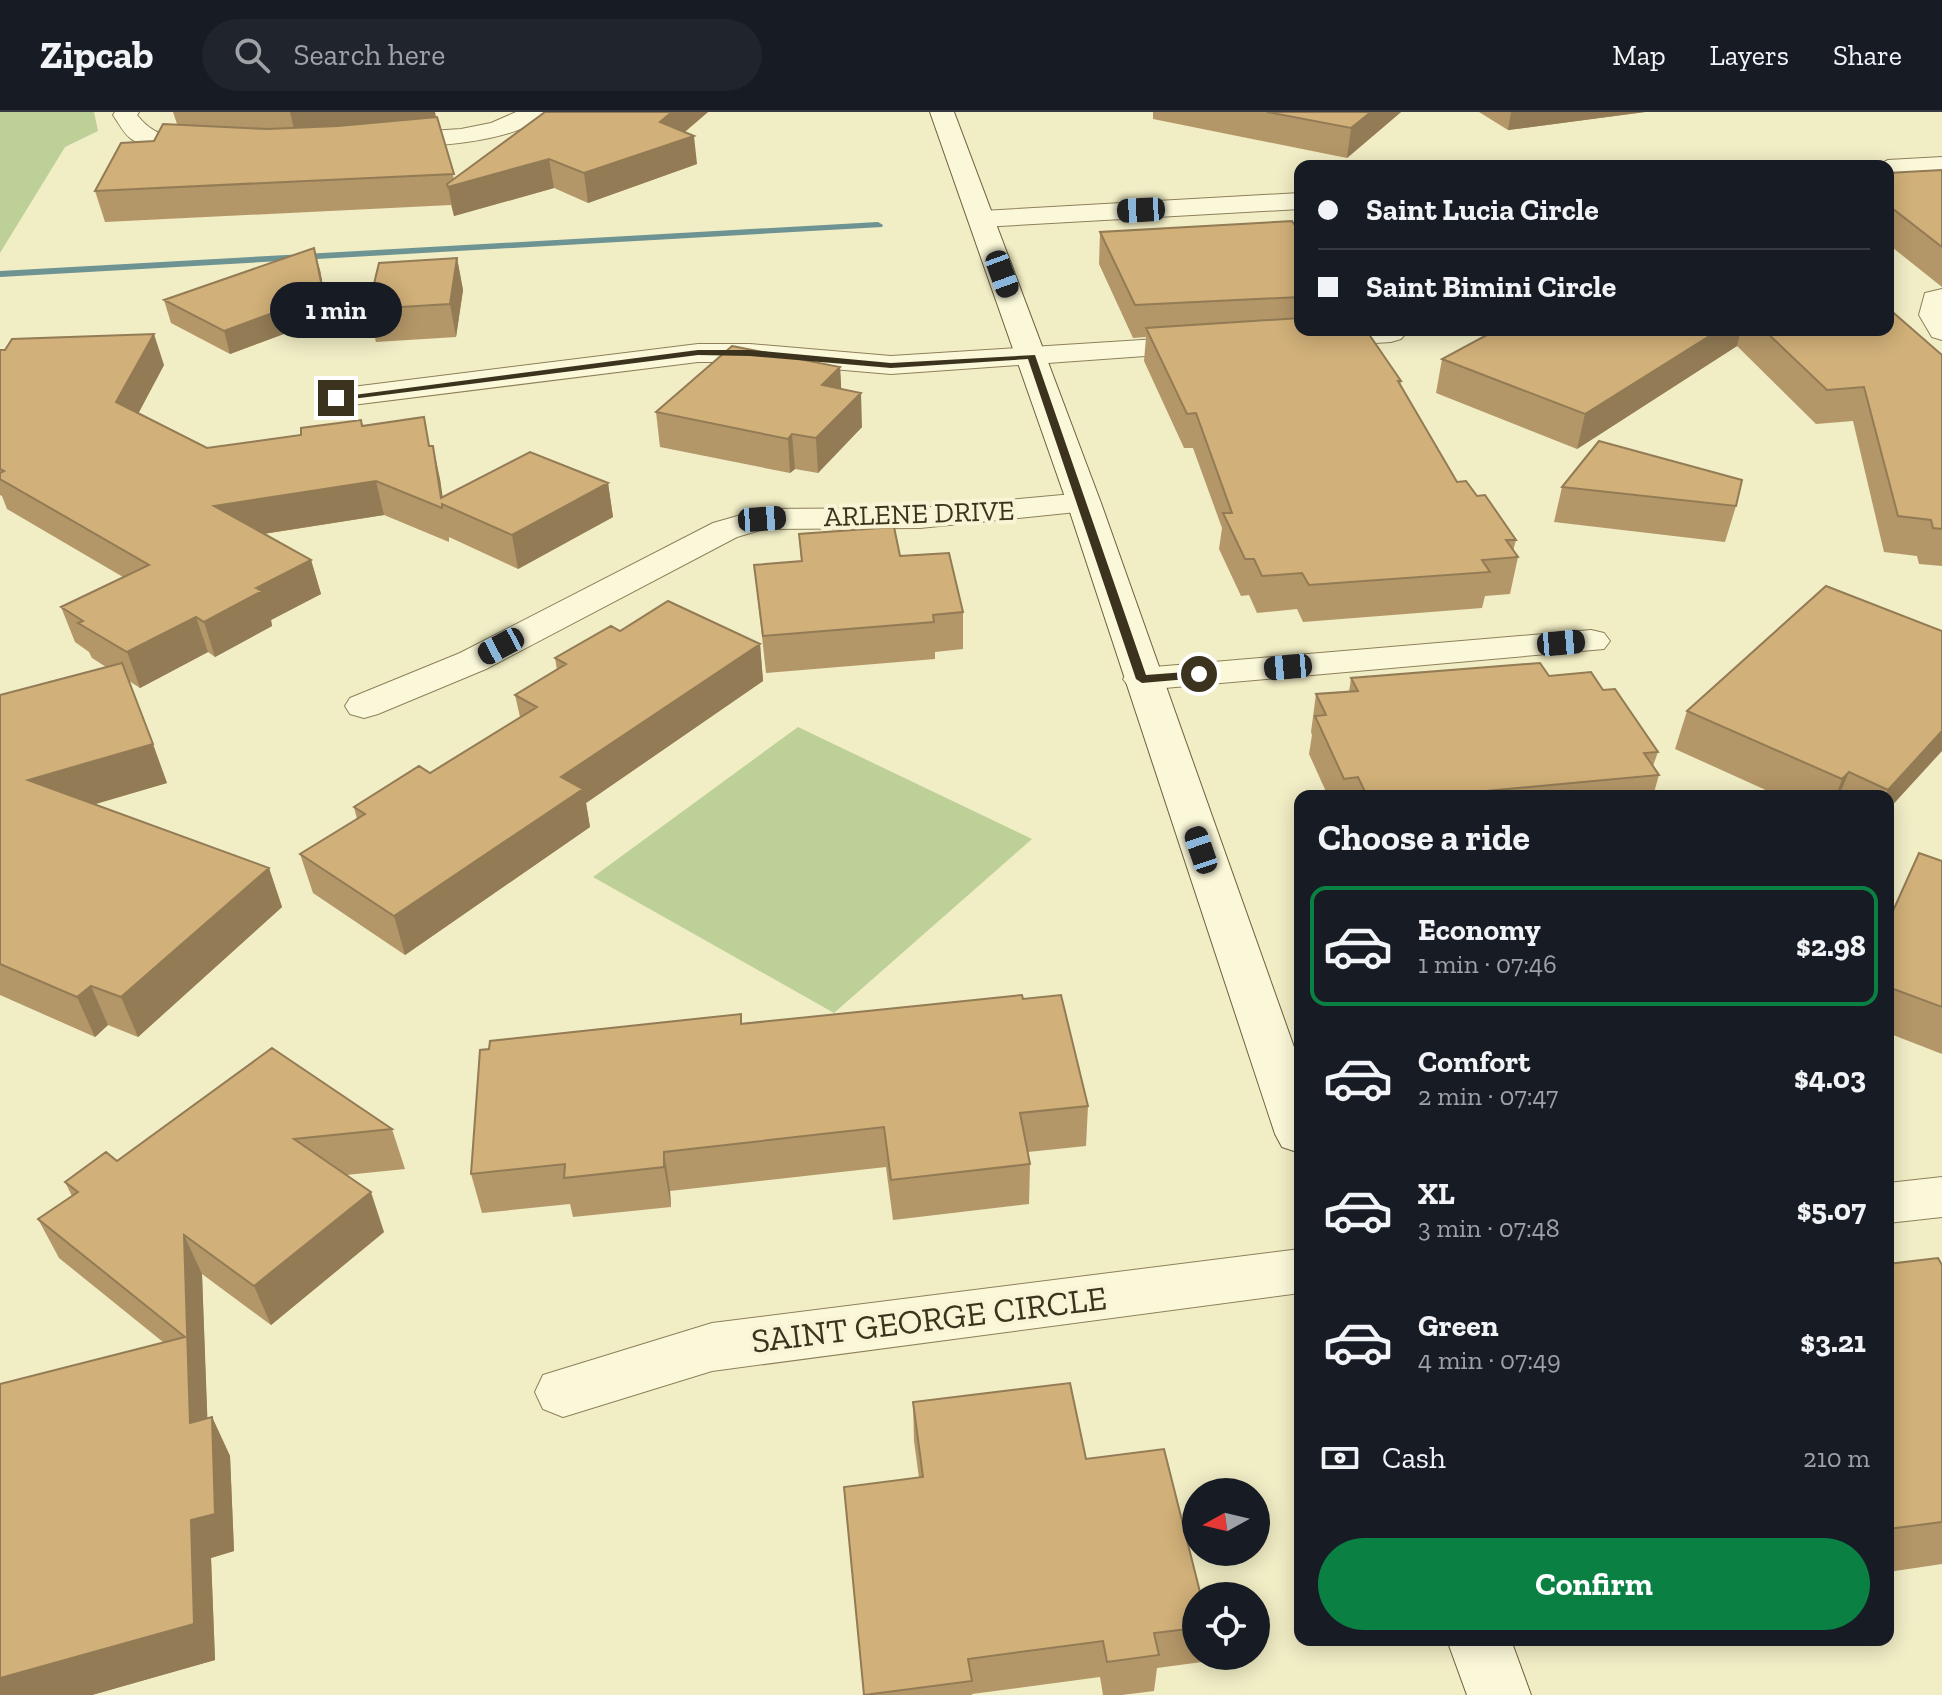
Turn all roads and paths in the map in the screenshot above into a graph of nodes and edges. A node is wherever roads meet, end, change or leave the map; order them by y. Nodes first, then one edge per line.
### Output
1 (127, 112) edge
2 (533, 112) edge
3 (942, 112) edge
4 (367, 142) edge
5 (242, 147) edge
6 (1942, 164) edge
7 (1894, 167) edge
8 (1294, 201) edge
9 (982, 219) junction
10 (1942, 297) edge
11 (1942, 331) edge
12 (1343, 336) edge
13 (1280, 340) edge
14 (1233, 343) edge
15 (1032, 357) junction
16 (336, 398) dead end
17 (1084, 503) junction
18 (1591, 641) dead end
19 (1142, 679) junction
20 (364, 706) dead end
21 (1294, 1117) edge
22 (1942, 1197) edge
23 (1894, 1202) edge
24 (1294, 1272) edge
25 (563, 1392) dead end
26 (1481, 1646) edge
27 (1499, 1695) edge

1 - 5 street
2 - 4 street
3 - 9 street
6 - 7 street
8 - 9 street
9 - 15 street
10 - 11 street
12 - 13 street
14 - 15 street
15 - 16 street
15 - 17 street
17 - 19 street
17 - 20 street, ARLENE DRIVE
18 - 19 street
19 - 21 street
22 - 23 street
24 - 25 street, SAINT GEORGE CIRCLE
26 - 27 street

